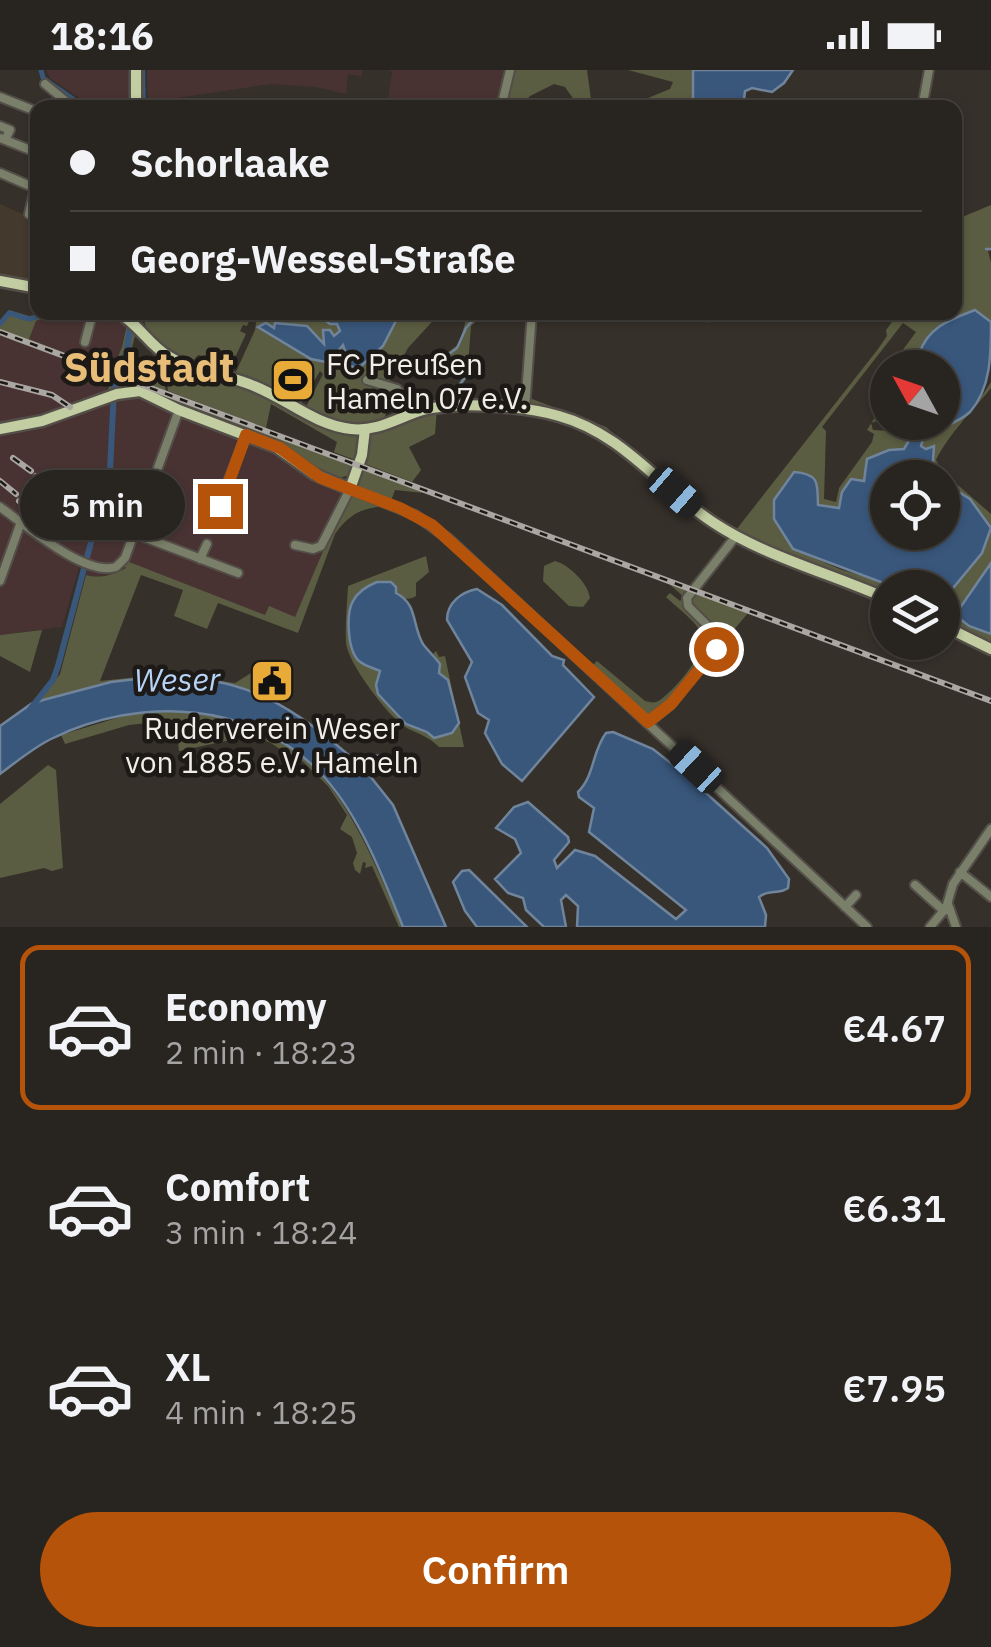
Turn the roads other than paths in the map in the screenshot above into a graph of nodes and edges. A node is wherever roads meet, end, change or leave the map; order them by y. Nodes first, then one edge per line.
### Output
1 (136, 70) edge
2 (510, 70) edge
3 (929, 70) edge
4 (45, 84) dead end
5 (0, 97) edge
6 (64, 100) edge
7 (136, 100) edge
8 (503, 100) edge
9 (923, 100) edge
10 (30, 109) edge
11 (0, 126) edge
12 (2, 139) edge
13 (30, 150) edge
14 (4, 174) edge
15 (30, 183) edge
16 (2, 189) dead end
17 (30, 210) edge
18 (29, 214) dead end
19 (0, 280) edge
20 (30, 286) edge
21 (91, 320) edge
22 (134, 320) edge
23 (531, 320) edge
24 (85, 342) dead end
25 (367, 380) dead end
26 (179, 410) junction
27 (525, 410) junction
28 (414, 413) junction
29 (0, 429) edge
30 (362, 433) junction
31 (246, 435) junction
32 (352, 484) junction
33 (220, 506) dead end
34 (0, 507) edge
35 (21, 522) junction
36 (133, 534) junction
37 (736, 536) junction
38 (207, 544) dead end
39 (295, 546) dead end
40 (200, 559) junction
41 (238, 573) dead end
42 (0, 581) edge
43 (870, 592) edge
44 (960, 634) edge
45 (991, 649) edge
46 (648, 722) junction
47 (991, 830) edge
48 (960, 872) junction
49 (915, 885) dead end
50 (856, 894) dead end
51 (991, 897) edge
52 (842, 904) junction
53 (943, 911) junction
54 (956, 924) edge
55 (863, 926) edge
56 (930, 927) edge

1 - 7 main road
2 - 8 street
3 - 9 street
4 - 6 street
5 - 10 street
11 - 12 street
12 - 13 street
14 - 15 street
14 - 16 street
17 - 18 street
19 - 20 main road
21 - 24 street
22 - 30 main road
23 - 27 street
25 - 28 street
26 - 29 main road
26 - 31 main road
26 - 36 street
27 - 28 main road
27 - 37 main road
28 - 30 main road
30 - 32 main road
31 - 32 main road
31 - 33 street
32 - 39 street
32 - 46 street
34 - 35 street
35 - 36 street
35 - 42 street
36 - 40 street
37 - 43 main road
37 - 46 street
38 - 40 street
40 - 41 street
44 - 45 main road
46 - 52 street
47 - 48 street
48 - 51 street
48 - 53 street
49 - 53 street
50 - 52 street
52 - 55 street
53 - 54 street
53 - 56 street

